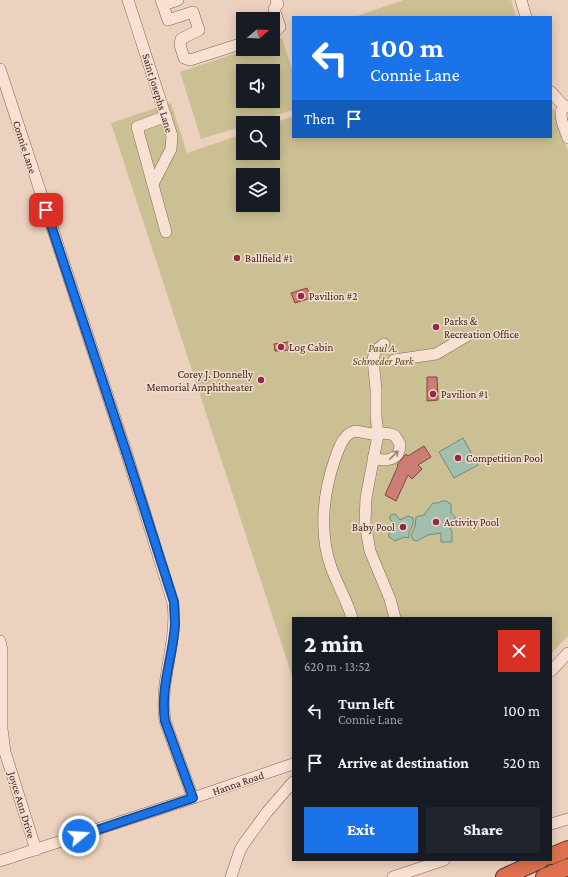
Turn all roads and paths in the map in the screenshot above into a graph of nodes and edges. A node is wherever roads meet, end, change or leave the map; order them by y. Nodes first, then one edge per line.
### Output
1 (128, 0) edge
2 (178, 0) edge
3 (276, 0) edge
4 (521, 0) edge
5 (162, 2) edge
6 (275, 12) edge
7 (526, 16) edge
8 (236, 45) edge
9 (0, 70) edge
10 (552, 93) edge
11 (566, 106) edge
12 (166, 116) junction
13 (568, 138) edge
14 (153, 184) junction
15 (166, 232) dead end
16 (465, 337) dead end
17 (384, 344) dead end
18 (394, 360) dead end
19 (378, 436) junction
20 (374, 458) junction
21 (352, 617) edge
22 (395, 617) edge
23 (0, 641) edge
24 (568, 653) edge
25 (552, 670) edge
26 (292, 764) edge
27 (292, 783) edge
28 (193, 798) junction
29 (568, 819) edge
30 (552, 824) edge
31 (568, 849) edge
32 (36, 850) junction
33 (552, 856) edge
34 (0, 861) edge
35 (441, 861) edge
36 (540, 861) edge
37 (568, 867) edge
38 (231, 877) edge
39 (393, 877) edge
40 (504, 877) edge
41 (544, 877) edge

1 - 12 street, Saint Josephs Lane
2 - 5 street
3 - 6 street
4 - 7 street
5 - 8 street
9 - 28 street, Connie Lane
10 - 11 street
11 - 13 street
12 - 14 street, Saint Josephs Lane
12 - 14 street
14 - 15 street
16 - 18 street
17 - 19 street
19 - 20 street
20 -> 19 street
19 - 21 street
20 - 22 street
23 - 32 street, Joyce Ann Drive
24 - 25 street
26 - 28 street, Hanna Road
27 - 38 street
28 - 32 street, Hanna Road
29 - 30 street
31 - 33 highway
32 - 34 street, Hanna Road
35 - 39 street
36 - 40 highway
37 - 41 highway

